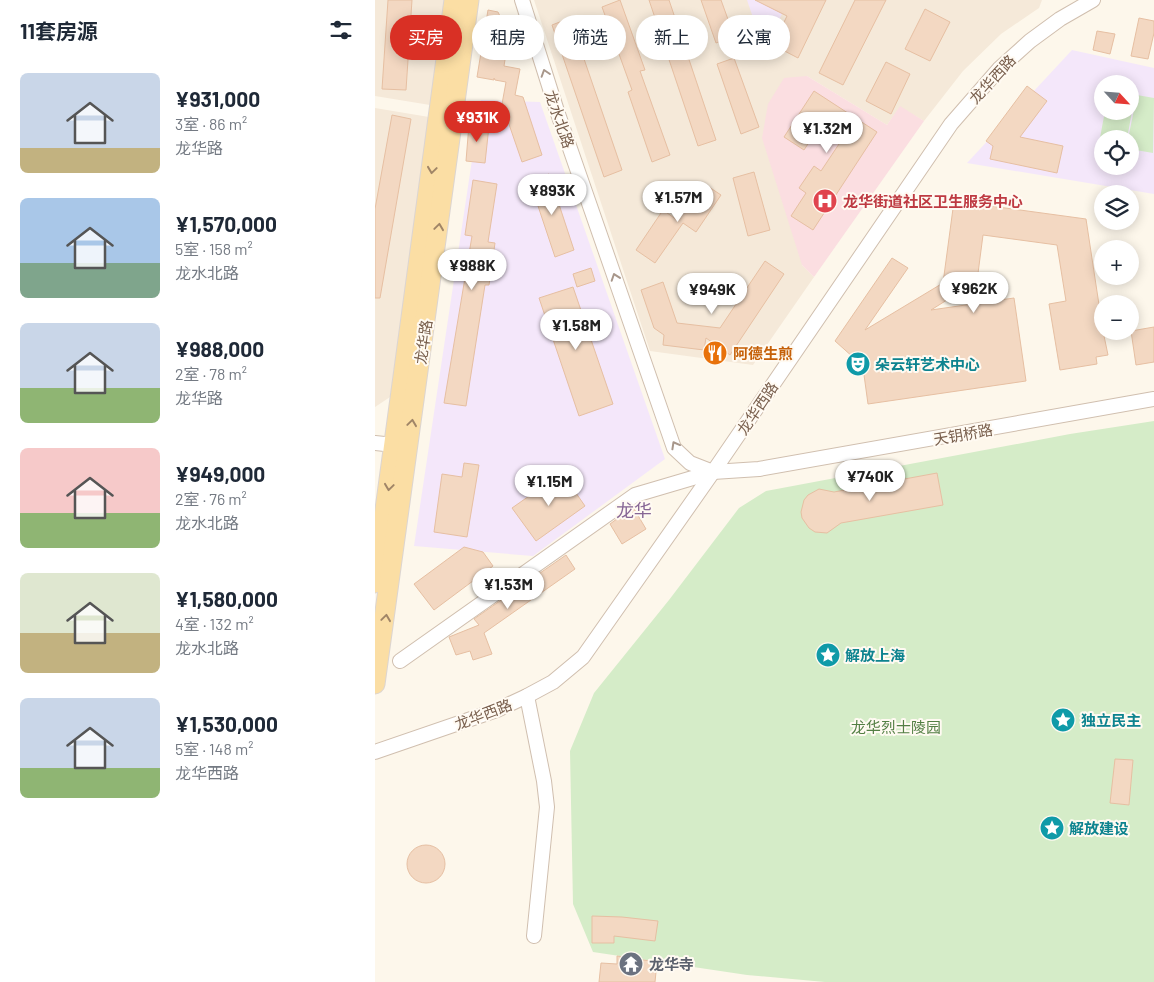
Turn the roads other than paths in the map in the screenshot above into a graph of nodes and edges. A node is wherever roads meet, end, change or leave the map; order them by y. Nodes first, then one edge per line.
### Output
1 (455, 0) edge
2 (469, 0) edge
3 (522, 0) edge
4 (1093, 0) edge
5 (1154, 399) edge
6 (375, 443) edge
7 (402, 446) junction
8 (713, 472) junction
9 (375, 583) edge
10 (400, 661) dead end
11 (375, 684) edge
12 (527, 696) junction
13 (375, 752) edge
14 (534, 936) dead end

1 -> 7 main road, 龙华路
7 -> 2 main road, 龙华路
8 -> 3 street, 龙水北路
4 - 8 street, 龙华西路
5 - 8 street, 天钥桥路
6 - 7 street
7 -> 9 main road, 龙华路
11 -> 7 main road, 龙华路
8 - 10 street
8 - 12 street, 龙华西路
12 - 13 street, 龙华西路
12 - 14 street

